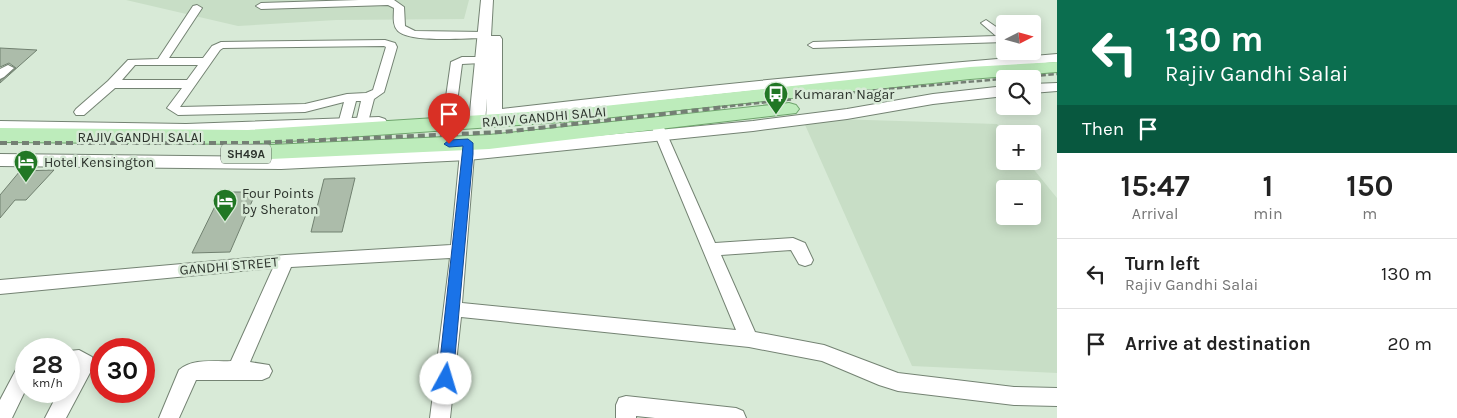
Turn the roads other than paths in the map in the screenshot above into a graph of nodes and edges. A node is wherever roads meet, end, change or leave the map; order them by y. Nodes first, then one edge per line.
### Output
1 (487, 0) edge
2 (497, 0) edge
3 (339, 2) edge
4 (290, 3) edge
5 (261, 6) dead end
6 (197, 8) dead end
7 (986, 23) dead end
8 (996, 31) edge
9 (484, 35) junction
10 (996, 38) edge
11 (813, 45) dead end
12 (1041, 56) edge
13 (1057, 58) edge
14 (996, 59) edge
15 (481, 60) junction
16 (206, 61) junction
17 (161, 62) junction
18 (1057, 67) edge
19 (1057, 78) edge
20 (1041, 79) edge
21 (996, 82) edge
22 (932, 83) junction
23 (112, 84) junction
24 (190, 84) junction
25 (1057, 87) edge
26 (1041, 88) edge
27 (996, 92) edge
28 (368, 97) junction
29 (351, 98) junction
30 (80, 112) dead end
31 (449, 118) junction
32 (485, 119) junction
33 (362, 123) junction
34 (344, 124) junction
35 (0, 126) edge
36 (659, 129) junction
37 (0, 136) edge
38 (468, 148) junction
39 (0, 150) edge
40 (0, 160) edge
41 (711, 249) junction
42 (459, 251) junction
43 (805, 260) dead end
44 (286, 261) junction
45 (0, 286) edge
46 (453, 309) junction
47 (749, 339) junction
48 (80, 359) edge
49 (237, 370) junction
50 (262, 371) dead end
51 (80, 372) edge
52 (15, 391) edge
53 (1057, 397) edge
54 (63, 403) edge
55 (1, 418) edge
56 (55, 418) edge
57 (169, 418) edge
58 (440, 418) edge
59 (626, 418) edge
60 (736, 418) edge

1 - 9 street
2 - 32 street
3 - 4 street
3 - 9 street
4 - 5 street
6 - 17 street
7 - 8 street
9 - 15 street
10 - 11 street
12 - 13 street
14 - 32 street
15 - 31 street
15 - 32 street
16 - 17 street
16 - 24 street
16 - 28 street
17 - 23 street
18 - 22 main road, RAJIV GANDHI SALAI / SH49A
19 - 20 main road
21 - 22 main road, RAJIV GANDHI SALAI / SH49A
22 - 32 main road, RAJIV GANDHI SALAI / SH49A
22 - 36 main road, RAJIV GANDHI SALAI / SH49A
23 - 24 street
23 - 30 street
24 - 29 street
25 - 26 street
27 - 36 street
28 - 29 street
28 - 33 street
29 - 34 street
31 - 32 street
31 - 33 street
32 - 37 main road, RAJIV GANDHI SALAI / SH49A
33 - 34 street
34 - 35 street
36 - 38 main road, RAJIV GANDHI SALAI / SH49A
36 - 41 street
38 - 39 main road, RAJIV GANDHI SALAI / SH49A
38 - 40 street
38 - 42 street
41 - 43 street
41 - 47 street
42 - 44 street, GANDHI STREET
42 - 46 street
44 - 45 street, GANDHI STREET
44 - 49 street
46 - 47 street
46 - 58 street
47 - 53 street
48 - 51 street
49 - 50 street
49 - 57 street
52 - 55 street
54 - 56 street
59 - 60 street

